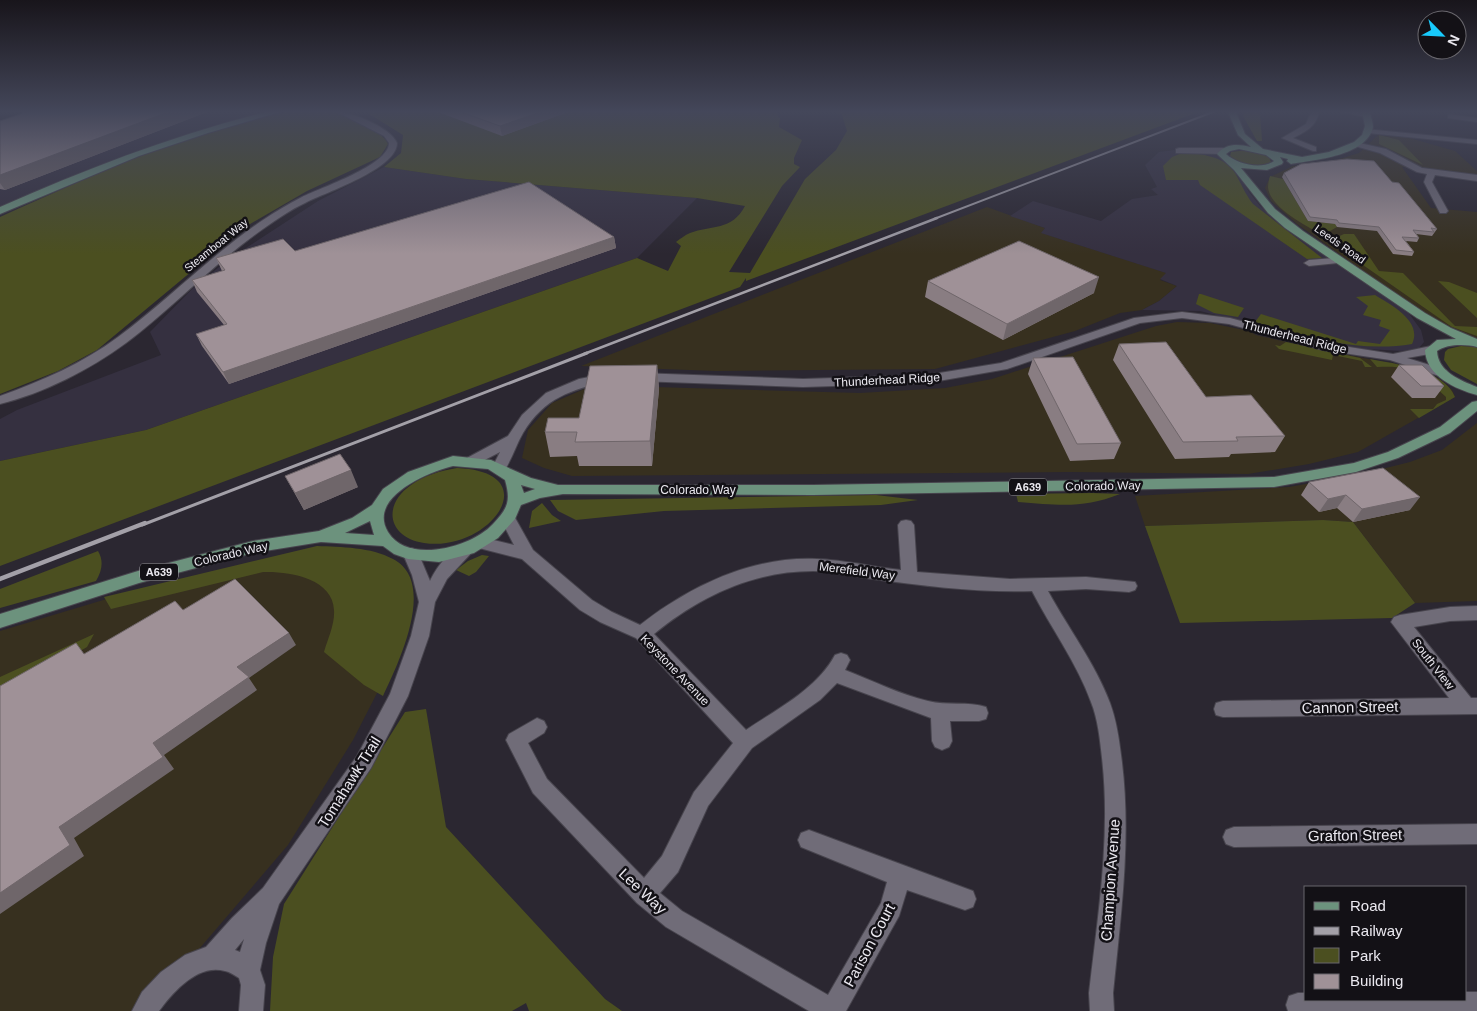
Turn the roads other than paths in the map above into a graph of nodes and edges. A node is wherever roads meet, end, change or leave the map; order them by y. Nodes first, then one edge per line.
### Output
1 (124, 159) edge
2 (382, 159) edge
3 (1229, 159) edge
4 (1278, 159) edge
5 (1301, 159) edge
6 (1398, 159) edge
7 (1231, 162) junction
8 (1275, 166) junction
9 (1432, 173) junction
10 (1477, 178) edge
11 (1259, 183) junction
12 (0, 211) edge
13 (1443, 211) dead end
14 (1334, 261) dead end
15 (1309, 263) dead end
16 (1415, 313) junction
17 (1477, 343) edge
18 (1432, 348) junction
19 (1392, 357) junction
20 (1442, 373) junction
21 (1455, 381) junction
22 (1477, 390) edge
23 (0, 400) edge
24 (1476, 405) edge
25 (512, 439) junction
26 (472, 460) junction
27 (503, 470) junction
28 (563, 489) junction
29 (517, 501) junction
30 (379, 508) junction
31 (509, 520) junction
32 (906, 525) dead end
33 (321, 536) junction
34 (386, 541) junction
35 (474, 546) junction
36 (411, 554) junction
37 (527, 554) junction
38 (909, 577) junction
39 (1037, 586) junction
40 (1129, 586) dead end
41 (427, 602) junction
42 (1477, 613) edge
43 (0, 621) edge
44 (642, 633) junction
45 (1471, 706) edge
46 (1223, 709) dead end
47 (940, 712) junction
48 (979, 713) dead end
49 (537, 727) dead end
50 (942, 741) dead end
51 (745, 742) junction
52 (1477, 834) edge
53 (1234, 837) dead end
54 (810, 840) dead end
55 (900, 876) junction
56 (271, 896) junction
57 (646, 896) junction
58 (965, 899) dead end
59 (212, 958) junction
60 (248, 970) junction
61 (1477, 1004) edge
62 (1299, 1008) edge
63 (144, 1011) edge
64 (251, 1011) edge
65 (832, 1011) edge
66 (1102, 1011) edge

1 - 12 main road
2 - 23 street, Steamboat Way
3 - 7 main road
4 - 8 main road
5 - 8 main road
6 - 9 street
7 - 8 main road
7 - 11 main road, Leeds Road
8 - 11 main road
9 - 10 street
9 - 13 street
11 - 16 main road, Leeds Road
14 - 15 street
16 - 17 main road
16 - 18 main road
17 - 18 main road
18 - 19 street, Thunderhead Ridge
18 - 20 main road
19 - 20 street, Thunderhead Ridge
19 - 25 street, Thunderhead Ridge
20 - 21 main road
21 - 22 main road
21 - 24 main road, Colorado Way / A639
24 - 28 main road, Colorado Way / A639
25 - 26 street, Thunderhead Ridge
25 - 27 street, Thunderhead Ridge
26 - 27 main road, A639
26 - 30 main road, A639
27 - 28 main road, Colorado Way / A639
27 - 29 main road
28 - 29 main road, Colorado Way / A639
29 - 31 main road, A639
30 - 33 main road, Colorado Way / A639
30 - 34 main road
31 - 35 main road, A639
31 - 37 street, Keystone Avenue
32 - 38 street, Merefield Way
33 - 34 main road, Colorado Way / A639
33 - 43 main road, Colorado Way / A639
34 - 36 main road, A639
35 - 36 main road, A639
35 - 37 street, Keystone Avenue
35 - 41 street, Tomahawk Trail
36 - 41 street, Tomahawk Trail
37 - 44 street, Keystone Avenue
38 - 39 street, Merefield Way
38 - 44 street, Merefield Way
39 - 40 street, Merefield Way
39 - 66 street, Champion Avenue
41 - 56 street, Tomahawk Trail
42 - 45 street, South View
44 - 51 street, Keystone Avenue
45 - 46 street, Cannon Street
47 - 48 street
47 - 50 street
47 - 51 street
49 - 57 street, Lee Way
51 - 57 street
52 - 53 street, Grafton Street
54 - 55 street
55 - 58 street
55 - 65 street, Parison Court
56 - 59 street, Tomahawk Trail
56 - 60 street, Tomahawk Trail
57 - 65 street, Lee Way
59 - 60 street
59 - 63 street, Tomahawk Trail
60 - 64 street, Tomahawk Trail
61 - 62 street

